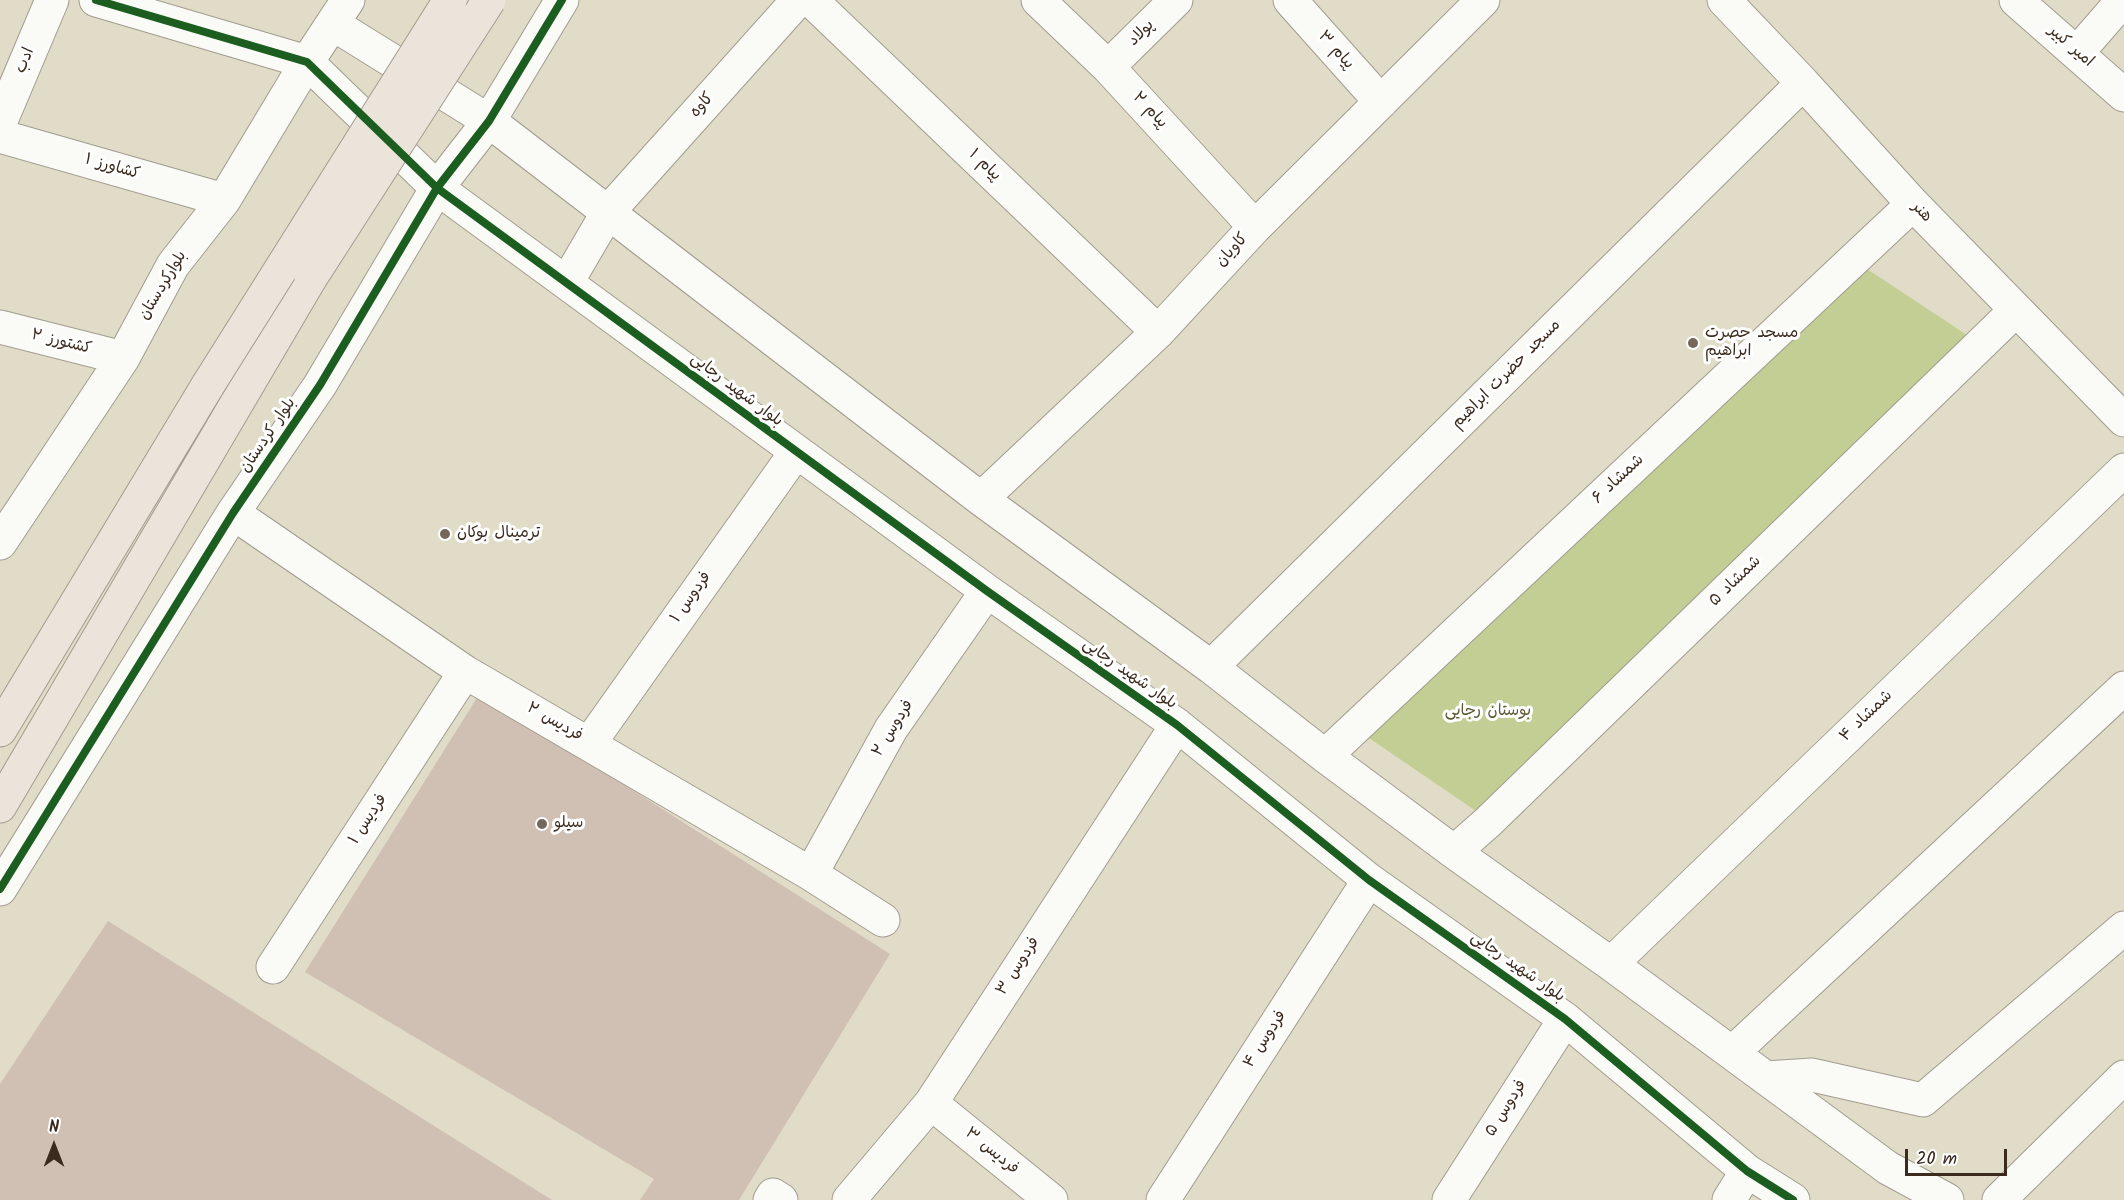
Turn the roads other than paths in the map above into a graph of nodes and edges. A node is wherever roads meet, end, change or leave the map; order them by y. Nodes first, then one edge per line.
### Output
1 (52, 0) edge
2 (96, 0) edge
3 (450, 0) edge
4 (489, 0) edge
5 (562, 0) edge
6 (798, 0) edge
7 (811, 0) edge
8 (1038, 0) edge
9 (1176, 0) edge
10 (1290, 0) edge
11 (1483, 0) edge
12 (1724, 0) edge
13 (2016, 0) edge
14 (2123, 0) edge
15 (340, 12) edge
16 (2077, 53) junction
17 (307, 62) junction
18 (1108, 67) junction
19 (1803, 83) junction
20 (2124, 95) edge
21 (1381, 102) junction
22 (489, 121) junction
23 (0, 123) edge
24 (0, 135) edge
25 (437, 188) junction
26 (224, 200) junction
27 (1913, 204) junction
28 (608, 212) junction
29 (1255, 227) junction
30 (567, 282) junction
31 (2016, 310) junction
32 (0, 327) edge
33 (1158, 332) junction
34 (123, 358) junction
35 (2124, 420) edge
36 (796, 452) junction
37 (2124, 470) edge
38 (981, 499) junction
39 (233, 513) junction
40 (0, 543) edge
41 (987, 591) junction
42 (1211, 667) junction
43 (465, 672) junction
44 (2124, 688) edge
45 (1177, 725) junction
46 (0, 730) edge
47 (589, 744) junction
48 (1325, 756) junction
49 (0, 806) edge
50 (1454, 852) junction
51 (811, 874) junction
52 (1369, 880) junction
53 (0, 889) edge
54 (883, 920) dead end
55 (2124, 928) edge
56 (1611, 964) junction
57 (273, 967) dead end
58 (1565, 1018) junction
59 (1732, 1053) junction
60 (2124, 1077) edge
61 (1766, 1078) junction
62 (931, 1103) junction
63 (1747, 1171) junction
64 (770, 1200) edge
65 (781, 1200) edge
66 (849, 1200) edge
67 (1051, 1200) edge
68 (1163, 1200) edge
69 (1449, 1200) edge
70 (1729, 1200) edge
71 (1793, 1200) edge
72 (1947, 1200) edge
73 (1999, 1200) edge

1 - 23 street, ادب
2 - 17 street
3 - 46 main road, bridge
4 - 49 main road, bridge
5 - 22 street, بلوار کردستان
6 - 28 street, کاوه
7 - 33 street, پیام ۱
8 - 18 street, پیام ۲
9 - 18 street, پولاد
10 - 21 street, پیام ۳
11 - 21 street, کاویان
12 - 19 street, هنر
13 - 16 street, امیر کبیر
14 - 16 street
15 - 17 street, بلوارکردستان
15 - 22 street
16 - 20 street, امیر کبیر
17 - 25 street, بلوار شهید رجایی
17 - 26 street, بلوارکردستان
18 - 29 street, پیام ۲
19 - 27 street, هنر
19 - 42 street, مسجد حضرت ابراهیم
21 - 29 street, کاویان
22 - 25 street, بلوار کردستان
22 - 28 street
24 - 26 street, کشاورز ۱
25 - 30 street, بلوار شهید رجایی
25 - 39 street, بلوار کردستان
26 - 34 street, بلوارکردستان
27 - 31 street, هنر
27 - 48 street, شمشاد ۶
28 - 30 street, کاوه
28 - 38 street
29 - 33 street, کاویان
30 - 36 street, بلوار شهید رجایی
31 - 35 street, هنر
31 - 50 street, شمشاد ۵
32 - 34 street, کشتورز ۲
33 - 38 street, کاویان
34 - 40 street, بلوارکردستان
36 - 41 street, بلوار شهید رجایی
36 - 47 street, فردوس ۱
37 - 56 street, شمشاد ۴
38 - 42 street
39 - 43 street, فردیس ۲
39 - 53 street, بلوار کردستان
41 - 45 street, بلوار شهید رجایی
41 - 51 street, فردوس ۲
42 - 48 street
43 - 47 street, فردیس ۲
43 - 57 street, فردیس ۱
44 - 59 street
45 - 52 street, بلوار شهید رجایی
45 - 62 street, فردوس ۳
47 - 51 street, فردیس ۲
48 - 50 street
50 - 56 street
51 - 54 street, فردیس ۲
52 - 58 street, بلوار شهید رجایی
52 - 68 street, فردوس ۴
55 - 61 street
56 - 59 street
58 - 63 street, بلوار شهید رجایی
58 - 69 street, فردوس ۵
59 - 61 street
60 - 73 street
61 - 72 street
62 - 66 street, فردوس ۳
62 - 67 street, فردیس ۳
63 - 70 street
63 - 71 street, بلوار شهید رجایی
64 - 65 street

